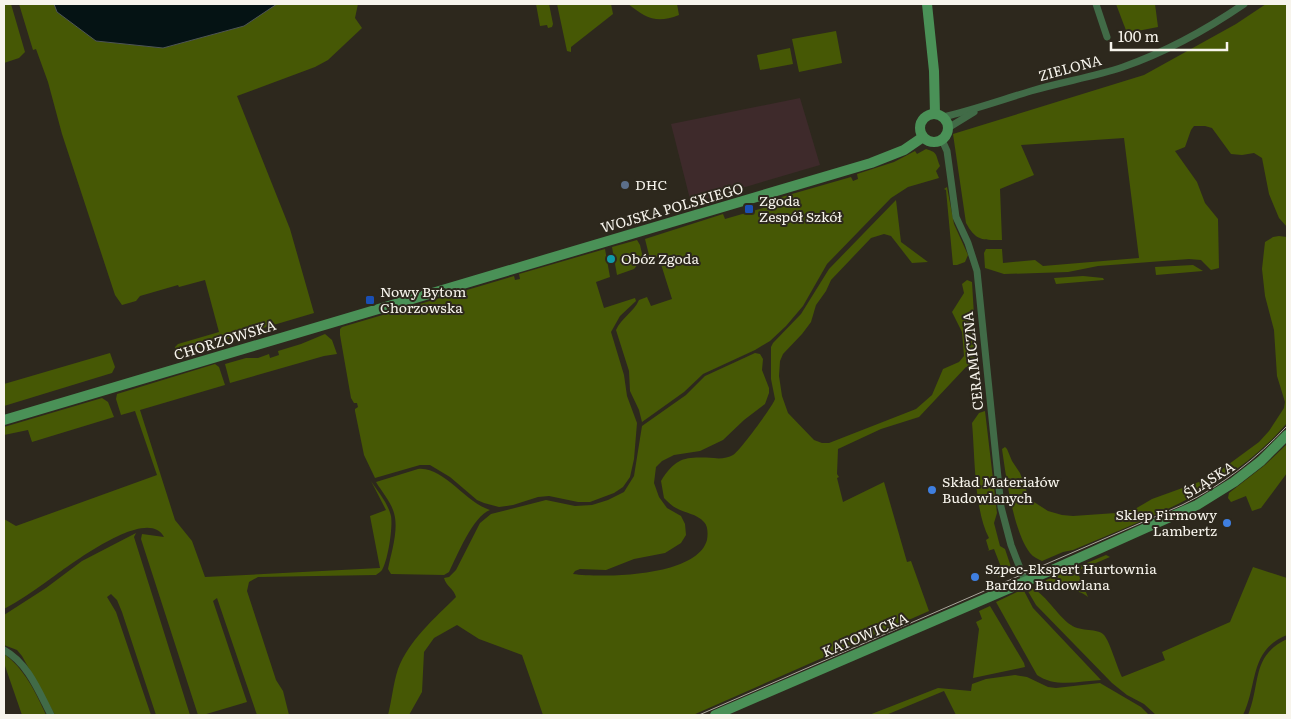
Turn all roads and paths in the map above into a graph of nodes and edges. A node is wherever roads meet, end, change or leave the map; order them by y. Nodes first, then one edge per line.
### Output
1 (926, 4) edge
2 (1096, 4) edge
3 (1244, 4) edge
4 (1107, 37) dead end
5 (978, 109) junction
6 (939, 115) junction
7 (948, 128) junction
8 (923, 137) junction
9 (942, 140) junction
10 (454, 287) joint
11 (4, 420) edge
12 (1287, 435) edge
13 (1025, 581) junction
14 (4, 650) edge
15 (51, 715) edge
16 (715, 715) edge

1 - 6 street
2 - 4 street
3 - 5 street, ZIELONA
5 - 6 street, ZIELONA
5 - 7 street, ZIELONA
6 - 7 street
6 - 8 street
7 - 9 street
8 - 9 street
8 - 10 street, WOJSKA POLSKIEGO
9 - 13 street, CERAMICZNA
10 - 11 street, CHORZOWSKA
12 - 13 street, ŚLĄSKA
13 - 16 street, KATOWICKA
14 - 15 street

